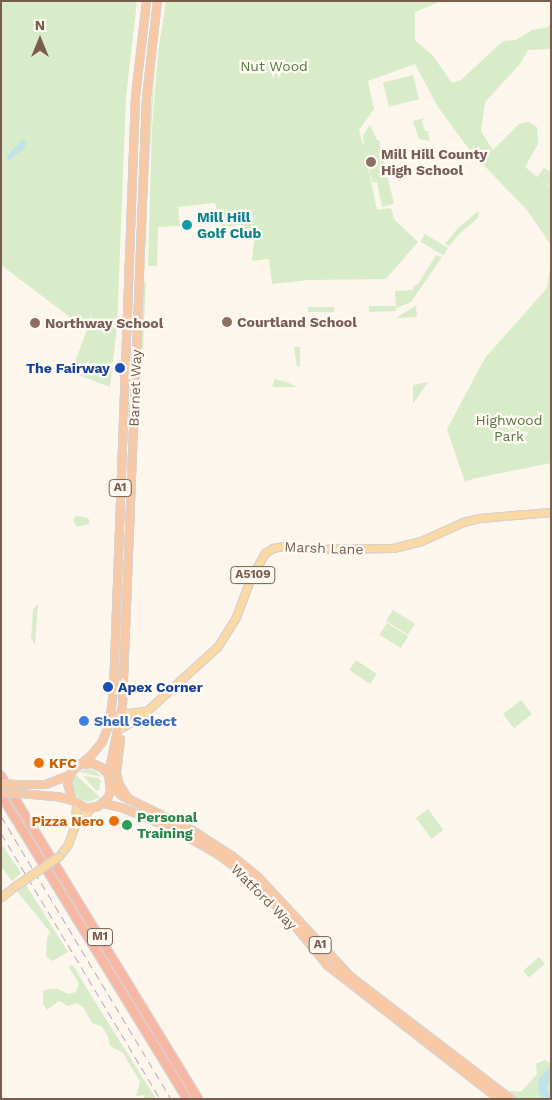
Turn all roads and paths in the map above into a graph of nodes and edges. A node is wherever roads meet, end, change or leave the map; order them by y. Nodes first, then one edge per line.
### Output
1 (146, 1) edge
2 (156, 1) edge
3 (551, 512) edge
4 (145, 711) junction
5 (121, 714) junction
6 (108, 723) junction
7 (119, 729) junction
8 (80, 764) junction
9 (108, 774) junction
10 (68, 775) junction
11 (1, 776) edge
12 (1, 783) edge
13 (111, 784) junction
14 (1, 794) edge
15 (128, 799) junction
16 (74, 802) junction
17 (103, 803) junction
18 (92, 808) junction
19 (75, 825) junction
20 (1, 897) edge
21 (187, 1099) edge
22 (198, 1099) edge
23 (499, 1099) edge
24 (511, 1099) edge

1 - 6 highway, Barnet Way / A1
2 - 5 highway, Barnet Way / A1
3 - 4 main road, Marsh Lane / A5109
4 - 5 main road
4 - 7 main road, Marsh Lane / A5109
5 - 6 main road
5 - 7 highway, Barnet Way / A1
6 - 8 highway, Barnet Way / A1
7 - 9 highway, Barnet Way / A1
7 - 15 highway, A1
8 - 9 highway
8 - 10 highway
9 - 13 highway
10 - 12 highway, bridge
10 - 16 highway
11 - 22 highway, M1
13 - 15 highway, A1
13 - 17 highway
14 - 16 highway, bridge
14 - 21 highway, M1
15 - 24 highway, Watford Way / A1
16 - 18 highway
16 - 19 main road
17 - 18 highway
17 - 23 highway, Watford Way / A1
18 - 19 main road
19 - 20 main road, bridge

